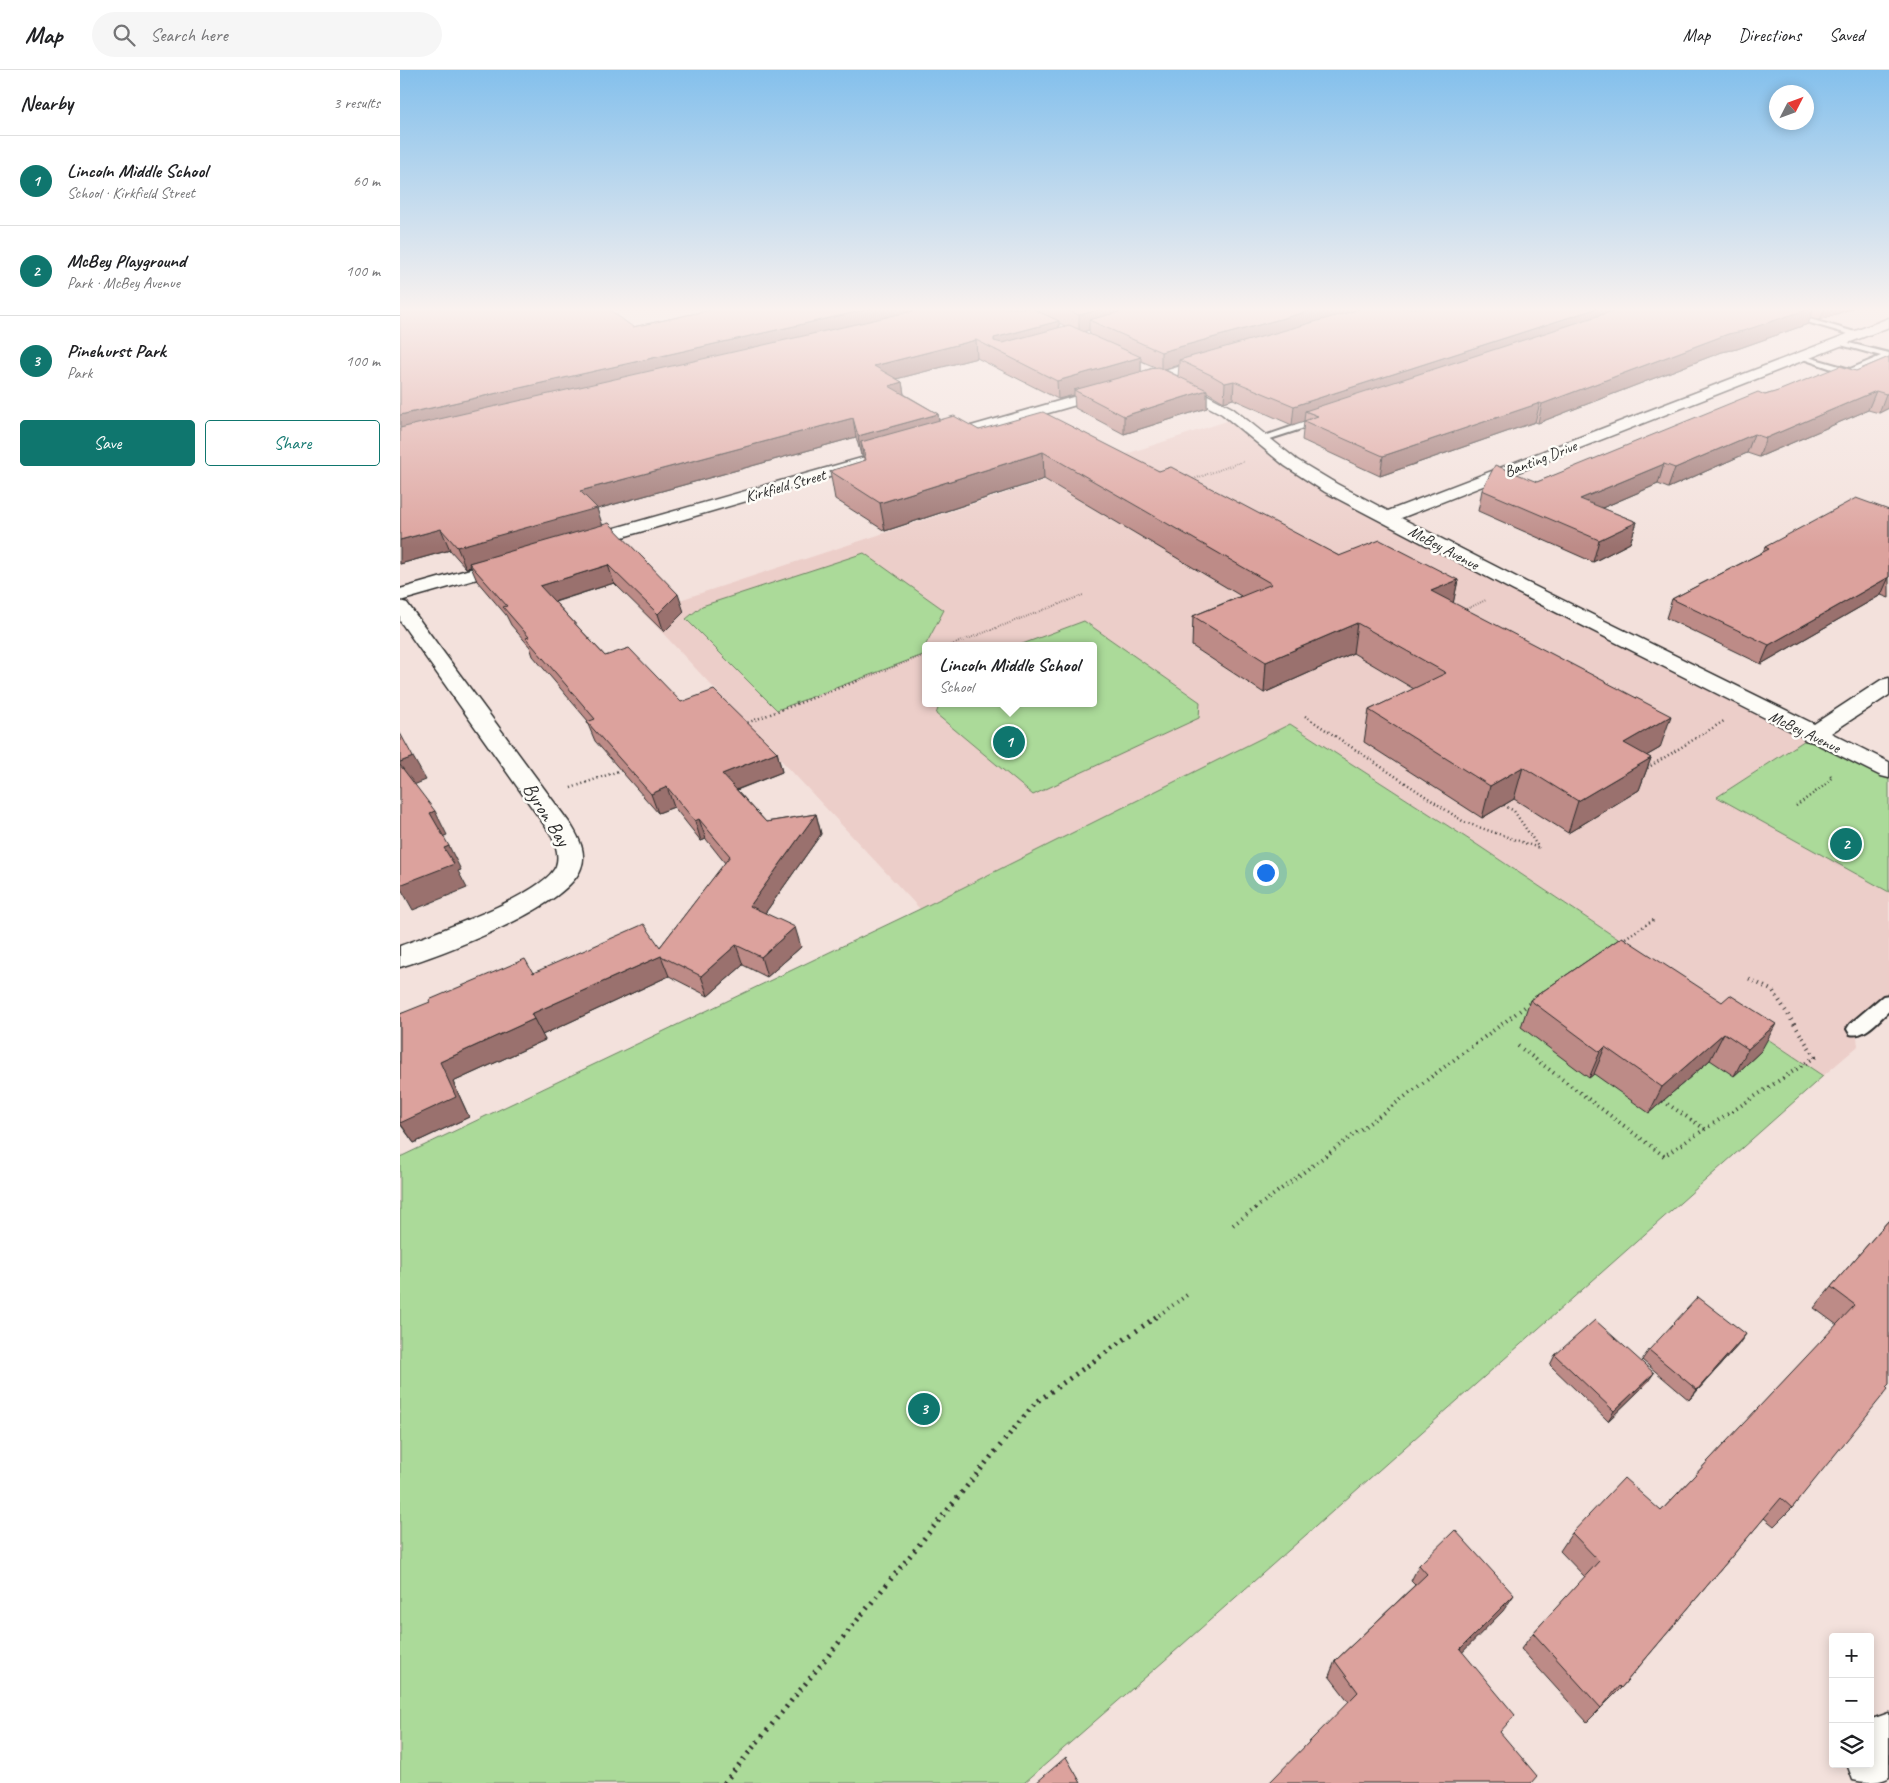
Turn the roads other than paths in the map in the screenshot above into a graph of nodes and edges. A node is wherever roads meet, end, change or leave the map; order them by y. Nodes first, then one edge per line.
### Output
1 (1122, 388) edge
2 (1182, 388) edge
3 (1721, 388) edge
4 (1328, 418) edge
5 (1261, 439) junction
6 (924, 445) edge
7 (876, 458) edge
8 (1387, 517) junction
9 (571, 546) edge
10 (524, 559) edge
11 (400, 595) edge
12 (400, 607) edge
13 (1889, 685) edge
14 (1813, 735) junction
15 (1889, 772) edge
16 (400, 957) edge
17 (1889, 1001) edge
18 (1856, 1028) dead end
19 (1889, 1736) edge
20 (1874, 1758) edge
21 (1867, 1768) edge
22 (1857, 1783) edge

1 - 6 street
2 - 5 street, McBey Avenue
3 - 8 street, Banting Drive
4 - 5 lane
5 - 8 street, McBey Avenue
7 - 9 street, Kirkfield Street
8 - 14 street, McBey Avenue
10 - 11 street
12 - 16 street, Byron Bay
13 - 14 street
14 - 15 street, McBey Avenue
17 - 18 lane
19 - 20 street
21 - 22 street

